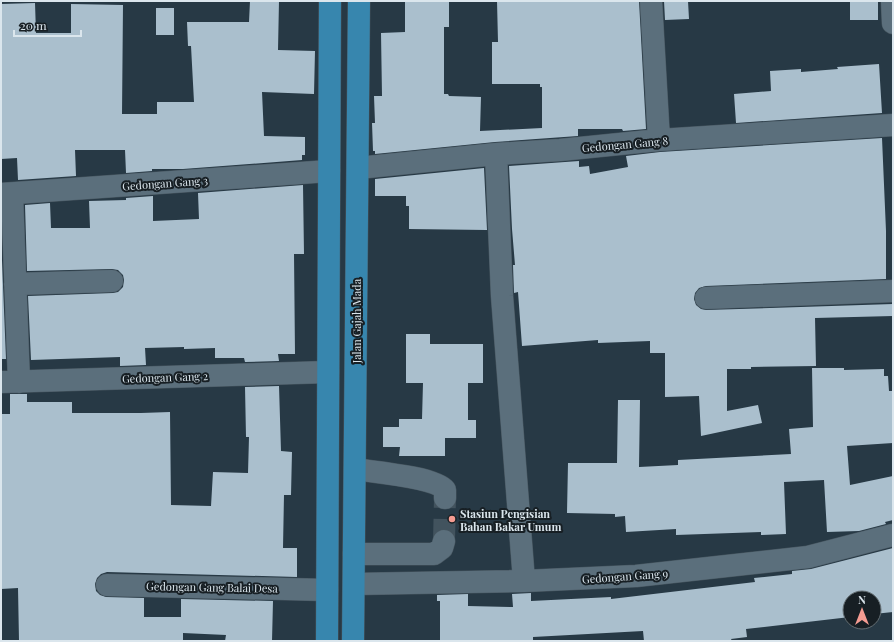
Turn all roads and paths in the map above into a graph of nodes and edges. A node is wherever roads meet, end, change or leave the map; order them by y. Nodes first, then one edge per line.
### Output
1 (330, 1) edge
2 (359, 1) edge
3 (651, 1) edge
4 (892, 1) edge
5 (893, 23) edge
6 (893, 125) edge
7 (659, 140) junction
8 (496, 154) junction
9 (358, 168) junction
10 (330, 171) junction
11 (7, 194) edge
12 (112, 281) dead end
13 (16, 284) junction
14 (893, 291) edge
15 (706, 298) dead end
16 (328, 372) junction
17 (10, 382) edge
18 (355, 468) junction
19 (445, 498) tunnel mouth
20 (893, 535) edge
21 (444, 541) tunnel mouth
22 (354, 554) junction
23 (524, 581) junction
24 (354, 584) junction
25 (107, 585) dead end
26 (322, 590) junction
27 (327, 641) edge
28 (353, 641) edge

1 - 10 main road
2 - 9 main road, Jalan Gajah Mada
3 - 7 street
4 - 5 street
6 - 7 street, Gedongan Gang 8
7 - 8 street, Gedongan Gang 8
8 - 9 street, Gedongan Gang 8
8 - 23 street
9 - 18 main road, Jalan Gajah Mada
10 - 11 street, Gedongan Gang 3
10 - 16 main road
11 - 13 street
12 - 13 street
13 - 17 street
14 - 15 street
16 - 17 street, Gedongan Gang 2
16 - 26 main road
18 - 19 street
18 - 22 main road, Jalan Gajah Mada
20 - 23 street, Gedongan Gang 9
21 - 22 street
22 - 24 main road, Jalan Gajah Mada
23 - 24 street, Gedongan Gang 9
24 - 28 main road, Jalan Gajah Mada
25 - 26 street, Gedongan Gang Balai Desa
26 - 27 main road

